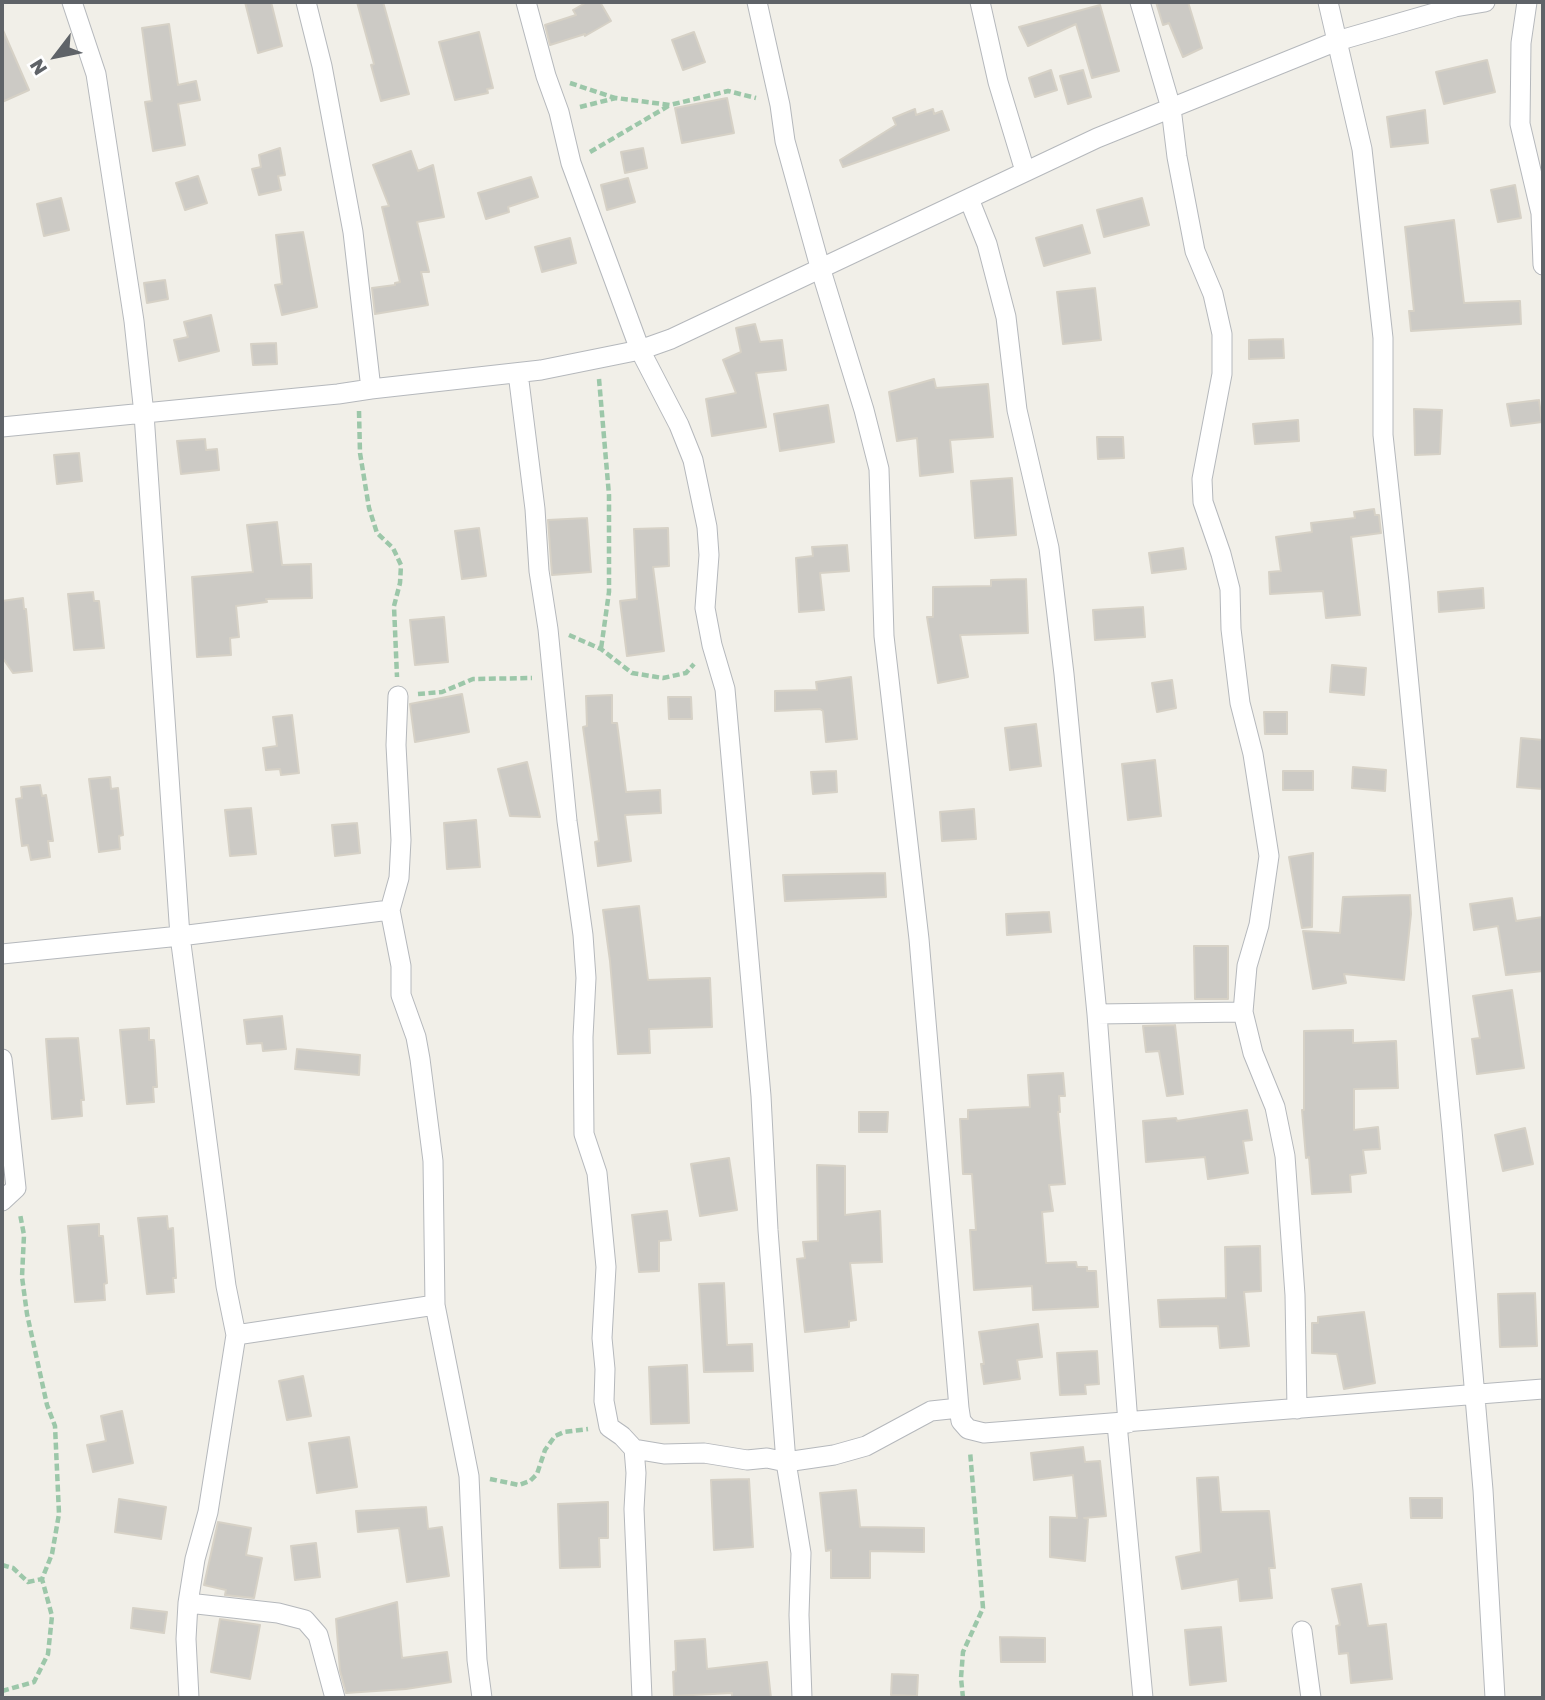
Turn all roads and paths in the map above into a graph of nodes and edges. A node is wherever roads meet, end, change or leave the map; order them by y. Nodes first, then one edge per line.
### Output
1 (72, 2) edge
2 (306, 2) edge
3 (526, 2) edge
4 (757, 2) edge
5 (980, 2) edge
6 (1140, 2) edge
7 (1328, 2) edge
8 (1485, 2) edge
9 (1527, 2) edge
10 (1337, 41) junction
11 (546, 76) junction
12 (616, 98) junction
13 (780, 104) junction
14 (670, 105) junction
15 (1171, 108) junction
16 (559, 112) junction
17 (571, 163) junction
18 (1025, 171) junction
19 (969, 199) junction
20 (1543, 265) edge
21 (820, 267) junction
22 (640, 350) junction
23 (596, 361) junction
24 (518, 373) junction
25 (371, 388) junction
26 (144, 414) junction
27 (2, 427) edge
28 (548, 629) junction
29 (712, 645) junction
30 (601, 649) junction
31 (553, 678) junction
32 (398, 703) junction
33 (390, 910) junction
34 (180, 936) junction
35 (2, 954) edge
36 (1243, 1012) junction
37 (1097, 1014) junction
38 (2, 1059) edge
39 (9, 1195) edge
40 (436, 1305) junction
41 (236, 1335) junction
42 (1543, 1389) edge
43 (1474, 1394) junction
44 (960, 1408) junction
45 (1297, 1409) junction
46 (1123, 1424) junction
47 (609, 1427) junction
48 (968, 1429) junction
49 (634, 1449) junction
50 (786, 1462) junction
51 (469, 1476) junction
52 (2, 1565) edge
53 (42, 1578) junction
54 (188, 1603) junction
55 (1302, 1631) dead end
56 (2, 1691) edge
57 (189, 1698) edge
58 (335, 1698) edge
59 (482, 1698) edge
60 (642, 1698) edge
61 (802, 1698) edge
62 (963, 1698) edge
63 (1143, 1698) edge
64 (1311, 1698) edge
65 (1495, 1698) edge

1 - 26 street
2 - 25 street
3 - 11 street
4 - 13 street
5 - 18 street
6 - 15 street
7 - 10 street
8 - 10 street
9 - 20 street
10 - 15 street
10 - 43 street
11 - 12 path
11 - 16 street
12 - 14 path
12 - 16 path
13 - 14 path
13 - 21 street
14 - 17 path
15 - 18 street
15 - 36 street
16 - 17 street
17 - 22 street
18 - 19 street
19 - 21 street
19 - 37 street
21 - 22 street
21 - 44 street
22 - 23 street
22 - 29 street
23 - 24 street
23 - 30 path
24 - 25 street
24 - 28 street
25 - 26 street
25 - 32 path
26 - 27 street
26 - 34 street
28 - 30 path
28 - 31 street
29 - 30 path
29 - 50 street
31 - 32 path
31 - 47 street
32 - 33 street
33 - 34 street
33 - 40 street
34 - 35 street
34 - 41 street
36 - 37 street
36 - 45 street
37 - 46 street
38 - 39 street
39 - 53 path
40 - 41 street
40 - 51 street
41 - 54 street
42 - 43 street
43 - 45 street
43 - 65 street
44 - 48 street
44 - 50 street
45 - 46 street
46 - 48 street
46 - 63 street
47 - 49 street
47 - 51 path
48 - 62 path
49 - 50 street
49 - 60 street
50 - 61 street
51 - 59 street
52 - 53 path
53 - 56 path
54 - 57 street
54 - 58 street
55 - 64 street

